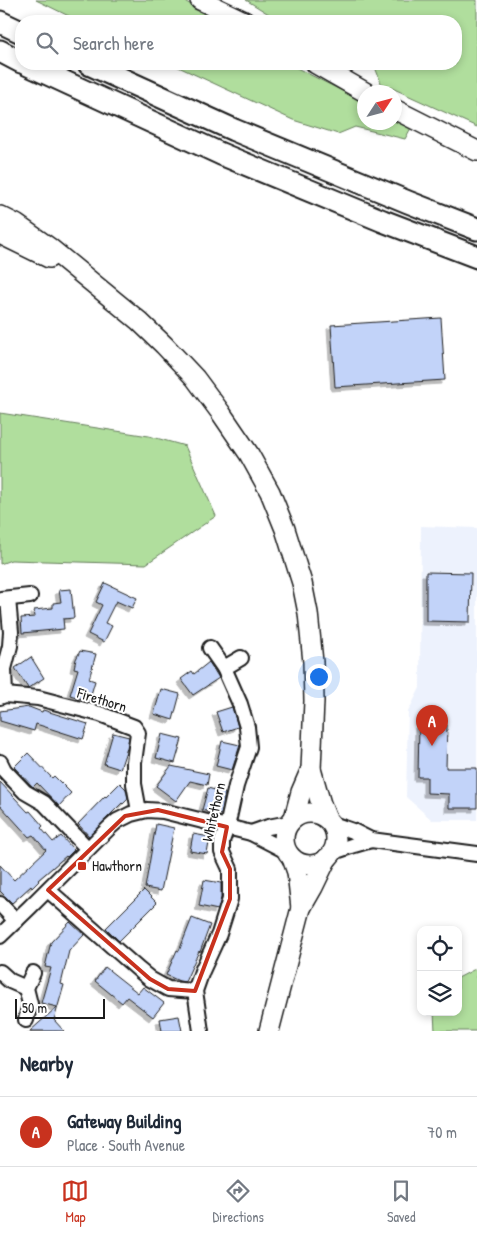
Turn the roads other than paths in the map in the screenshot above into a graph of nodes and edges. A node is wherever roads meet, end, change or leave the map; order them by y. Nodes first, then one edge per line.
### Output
1 (200, 0) edge
2 (221, 0) edge
3 (231, 15) edge
4 (237, 15) edge
5 (0, 22) edge
6 (15, 29) edge
7 (0, 51) edge
8 (15, 59) edge
9 (39, 70) edge
10 (101, 70) edge
11 (326, 70) edge
12 (357, 87) edge
13 (402, 113) edge
14 (477, 150) edge
15 (0, 216) edge
16 (477, 229) edge
17 (0, 234) edge
18 (477, 257) edge
19 (79, 273) junction
20 (30, 596) dead end
21 (4, 599) edge
22 (210, 648) dead end
23 (241, 658) dead end
24 (224, 668) junction
25 (2, 696) edge
26 (0, 762) edge
27 (311, 769) junction
28 (139, 812) junction
29 (291, 820) junction
30 (328, 821) junction
31 (227, 827) junction
32 (251, 833) junction
33 (371, 840) junction
34 (88, 849) junction
35 (477, 854) edge
36 (290, 855) junction
37 (329, 855) junction
38 (48, 890) junction
39 (0, 904) edge
40 (301, 908) junction
41 (16, 921) junction
42 (0, 936) edge
43 (0, 972) edge
44 (33, 973) dead end
45 (26, 988) junction
46 (195, 991) junction
47 (26, 1020) dead end
48 (201, 1031) edge
49 (269, 1031) edge

1 - 3 main road
2 - 4 main road
5 - 6 highway
7 - 8 highway
9 - 18 highway
10 - 16 highway
11 - 12 main road
13 - 14 main road
15 - 19 main road
17 - 19 main road
19 - 27 main road
20 - 21 street, Firethorn
21 - 25 street, Firethorn
22 - 24 street, Whitethorn
23 - 24 street
24 - 31 street, Whitethorn
25 - 28 street, Firethorn
26 - 34 street
27 - 29 main road
27 - 30 main road
28 - 31 street
28 - 34 street
29 - 30 main road
29 - 32 street
29 - 36 main road
30 - 33 street
30 - 37 main road
31 - 32 street
31 - 46 street, Whitethorn
32 - 36 street
33 - 35 street
33 - 37 street
34 - 38 street
36 - 37 main road
36 - 40 main road
37 - 40 main road
38 - 41 street
38 - 46 street
39 - 41 street
40 - 49 main road
41 - 42 street
43 - 45 street
44 - 45 street
45 - 47 street
46 - 48 street, Whitethorn

